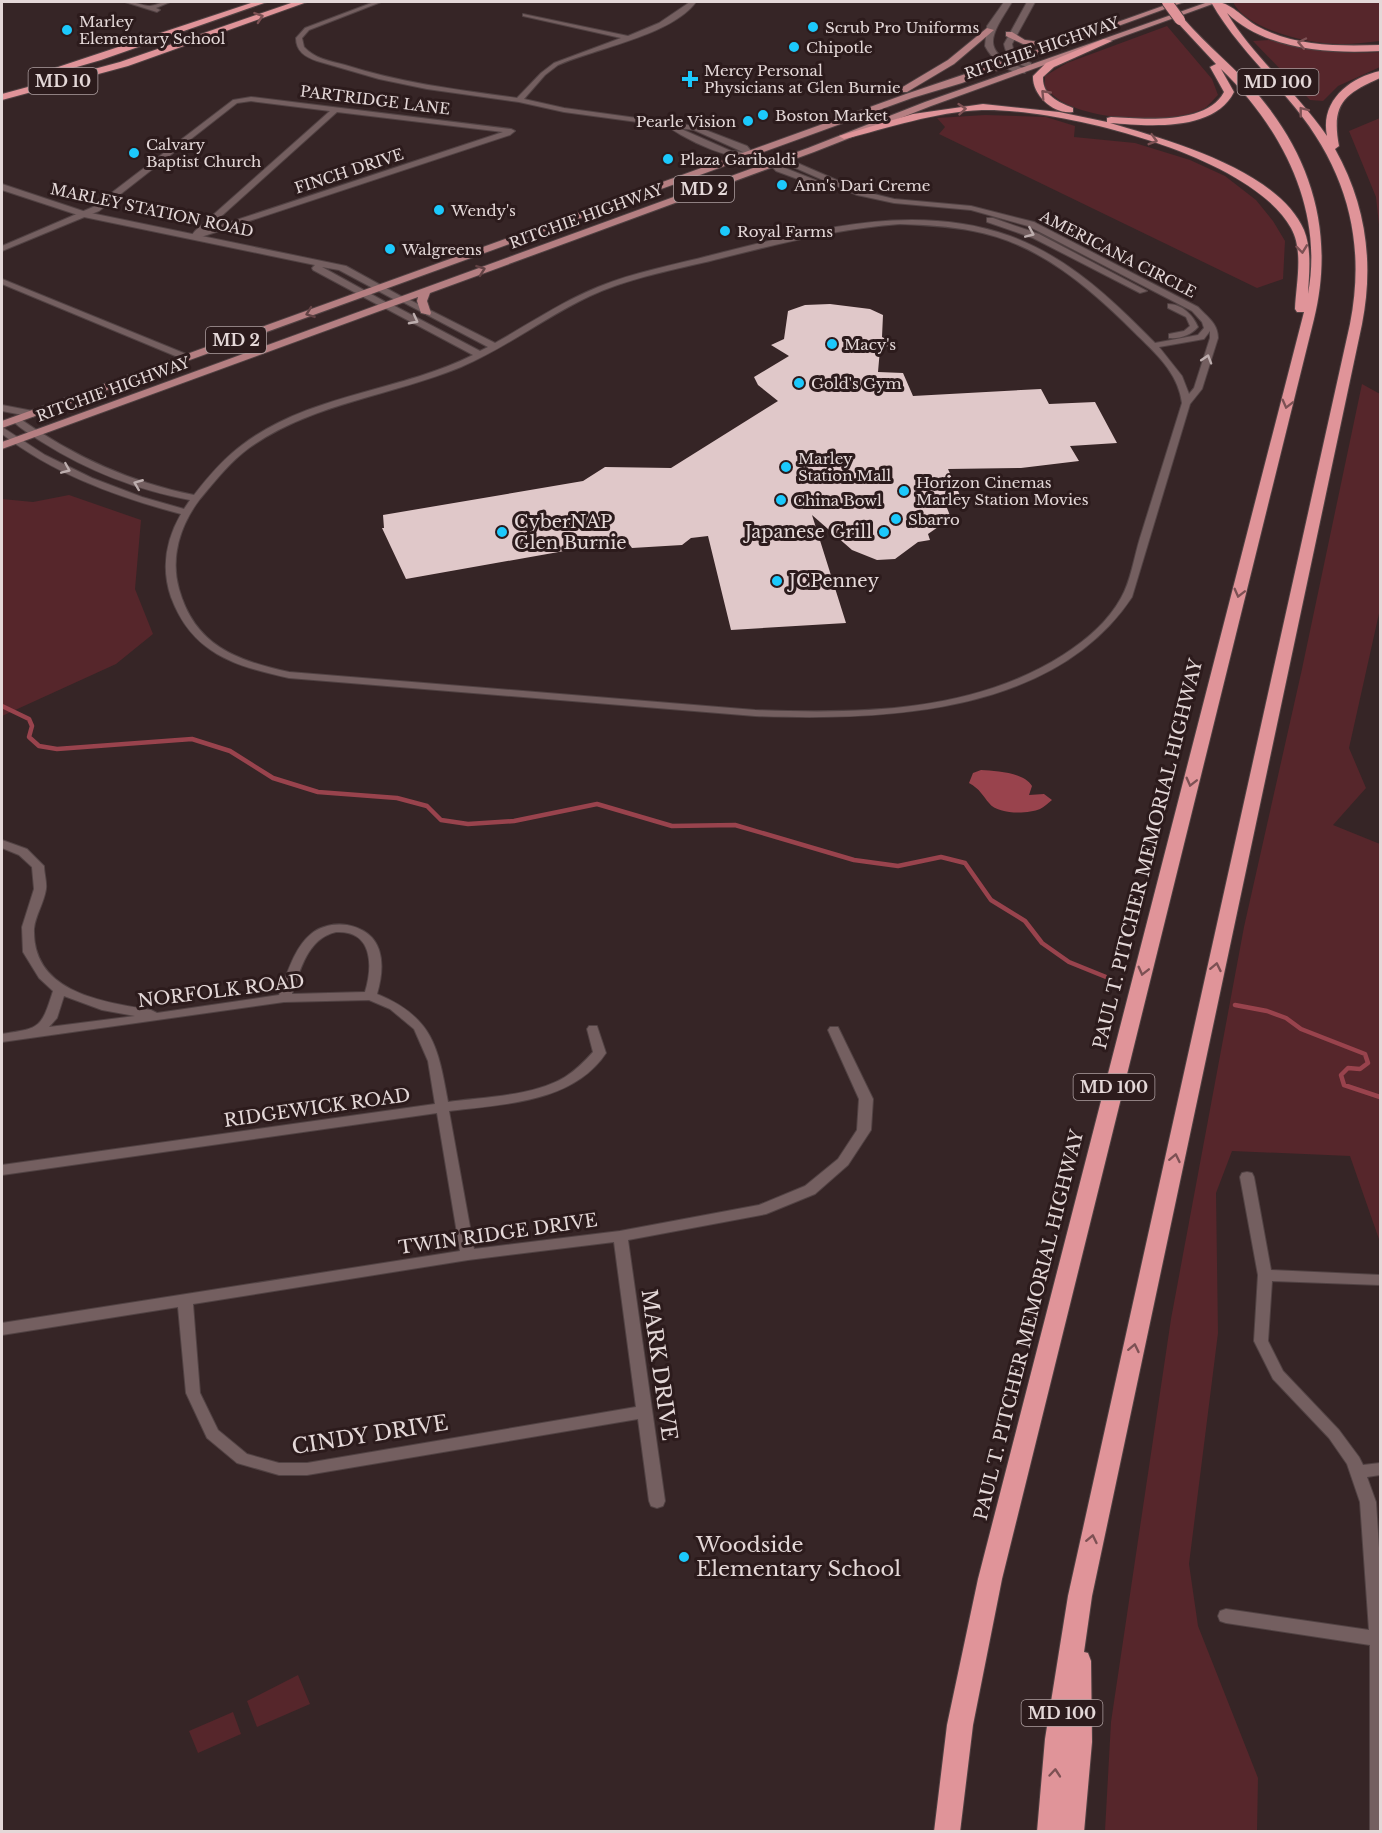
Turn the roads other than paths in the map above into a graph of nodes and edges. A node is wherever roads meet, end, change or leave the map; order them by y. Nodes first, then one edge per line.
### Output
1 (128, 2) edge
2 (167, 2) edge
3 (262, 2) edge
4 (302, 2) edge
5 (378, 2) edge
6 (693, 2) edge
7 (1008, 2) edge
8 (1031, 2) edge
9 (1167, 2) edge
10 (1180, 2) edge
11 (1219, 3) edge
12 (525, 15) dead end
13 (990, 30) junction
14 (1009, 34) junction
15 (1193, 36) junction
16 (629, 39) junction
17 (1072, 41) junction
18 (1107, 41) junction
19 (1380, 48) edge
20 (1017, 61) junction
21 (1005, 64) junction
22 (1034, 67) junction
23 (1022, 71) junction
24 (1380, 74) edge
25 (36, 76) dead end
26 (959, 81) junction
27 (2, 97) edge
28 (519, 100) junction
29 (877, 108) junction
30 (336, 109) junction
31 (511, 131) joint
32 (844, 136) junction
33 (749, 154) junction
34 (1335, 160) junction
35 (774, 163) junction
36 (2, 187) edge
37 (84, 214) junction
38 (195, 236) junction
39 (2, 249) edge
40 (298, 258) junction
41 (2, 281) edge
42 (380, 288) junction
43 (426, 290) junction
44 (365, 293) junction
45 (401, 299) junction
46 (386, 305) junction
47 (426, 313) junction
48 (1202, 315) junction
49 (1149, 343) junction
50 (495, 347) junction
51 (1301, 347) junction
52 (480, 355) junction
53 (188, 358) junction
54 (1186, 404) junction
55 (2, 408) edge
56 (33, 414) junction
57 (16, 420) junction
58 (2, 425) edge
59 (2, 430) edge
60 (34, 434) junction
61 (15, 441) junction
62 (2, 446) edge
63 (195, 498) junction
64 (186, 512) junction
65 (2, 844) edge
66 (60, 990) junction
67 (370, 996) junction
68 (284, 998) junction
69 (164, 1015) junction
70 (593, 1029) dead end
71 (834, 1030) dead end
72 (34, 1034) junction
73 (2, 1038) edge
74 (443, 1108) junction
75 (2, 1170) edge
76 (1247, 1177) dead end
77 (620, 1236) junction
78 (468, 1255) junction
79 (1265, 1275) junction
80 (1380, 1280) edge
81 (185, 1300) junction
82 (2, 1329) edge
83 (644, 1412) junction
84 (1380, 1469) edge
85 (1357, 1472) junction
86 (657, 1501) dead end
87 (1080, 1596) junction
88 (1226, 1616) dead end
89 (1379, 1638) edge
90 (947, 1832) edge
91 (1050, 1832) edge
92 (1071, 1832) edge
93 (1379, 1832) edge

1 - 2 street
3 - 25 highway, MD 10
27 -> 4 highway, MD 10
5 - 28 street, AMERICANA CIRCLE
6 - 16 street
7 - 13 main road
8 - 14 main road
9 - 15 highway, PAUL T. PITCHER MEMORIAL HIGHWAY / MD 100, bridge
10 - 17 main road, RITCHIE HIGHWAY / MD 2
11 - 18 main road, RITCHIE HIGHWAY / MD 2
19 -> 11 highway
34 -> 11 highway, MD 100
12 - 16 street
13 - 21 main road
13 - 29 main road
14 - 17 main road
14 - 20 main road
15 -> 18 highway
15 - 51 highway, PAUL T. PITCHER MEMORIAL HIGHWAY / MD 100
16 - 28 street
17 - 20 main road, RITCHIE HIGHWAY / MD 2
18 - 22 main road, RITCHIE HIGHWAY / MD 2
20 - 21 main road, RITCHIE HIGHWAY / MD 2
20 - 22 main road
21 - 23 main road
21 - 26 main road, RITCHIE HIGHWAY / MD 2
22 - 23 main road, RITCHIE HIGHWAY / MD 2
23 - 32 main road, RITCHIE HIGHWAY / MD 2
24 - 34 highway
26 - 29 main road, RITCHIE HIGHWAY / MD 2
26 - 35 main road
28 - 33 street, AMERICANA CIRCLE
29 - 33 main road, RITCHIE HIGHWAY / MD 2
30 - 31 street, PARTRIDGE LANE
30 - 37 street, PARTRIDGE LANE
30 - 38 street
31 - 38 street, FINCH DRIVE
32 - 35 main road, RITCHIE HIGHWAY / MD 2
32 -> 51 highway
33 - 35 street, AMERICANA CIRCLE
33 - 42 main road, RITCHIE HIGHWAY / MD 2
87 -> 34 highway, MD 100
43 -> 35 main road, RITCHIE HIGHWAY / MD 2
35 - 48 street, AMERICANA CIRCLE
35 -> 49 street, AMERICANA CIRCLE
36 - 37 main road, MARLEY STATION ROAD
37 - 38 main road, MARLEY STATION ROAD
37 - 39 street
38 - 40 main road, MARLEY STATION ROAD
40 - 42 main road, MARLEY STATION ROAD
40 - 44 main road, MARLEY STATION ROAD
41 - 53 street
42 - 44 main road, RITCHIE HIGHWAY / MD 2
42 - 45 main road, MARLEY STATION ROAD
43 - 45 main road, RITCHIE HIGHWAY / MD 2
43 - 47 main road
44 - 46 main road, MARLEY STATION ROAD
44 -> 53 main road, RITCHIE HIGHWAY / MD 2
45 - 46 main road, RITCHIE HIGHWAY / MD 2
45 - 47 street
46 -> 52 street
46 - 60 main road, RITCHIE HIGHWAY / MD 2
47 - 50 street
48 - 49 street, AMERICANA CIRCLE
54 -> 48 street
49 - 50 street
49 - 54 street
50 - 52 street
51 -> 90 highway, PAUL T. PITCHER MEMORIAL HIGHWAY / MD 100
52 - 63 street
53 - 56 main road, RITCHIE HIGHWAY / MD 2
54 - 64 street
55 - 56 street
56 - 57 main road, RITCHIE HIGHWAY / MD 2
57 - 58 main road, RITCHIE HIGHWAY / MD 2
57 - 60 street
59 - 61 street
60 - 61 main road, RITCHIE HIGHWAY / MD 2
63 -> 60 street
61 - 62 main road, RITCHIE HIGHWAY / MD 2
61 -> 64 street
63 - 64 street
65 - 66 street
66 - 69 street
66 - 72 street
67 - 68 street, NORFOLK ROAD
67 - 68 street
67 - 74 street, NORFOLK ROAD
68 - 69 street, NORFOLK ROAD
69 - 72 street, NORFOLK ROAD
70 - 74 street, RIDGEWICK ROAD
71 - 77 street, TWIN RIDGE DRIVE
72 - 73 street, NORFOLK ROAD
74 - 75 street, RIDGEWICK ROAD
74 - 78 street, NORFOLK ROAD
76 - 79 street
77 - 78 street, TWIN RIDGE DRIVE
77 - 83 street, MARK DRIVE
78 - 81 street, TWIN RIDGE DRIVE
79 - 80 street
79 - 85 street
81 - 82 street, TWIN RIDGE DRIVE
81 - 83 street, CINDY DRIVE
83 - 86 street, MARK DRIVE
84 - 85 street
85 - 89 street
91 -> 87 highway, MD 100
87 - 92 highway
88 - 89 street
89 - 93 street

